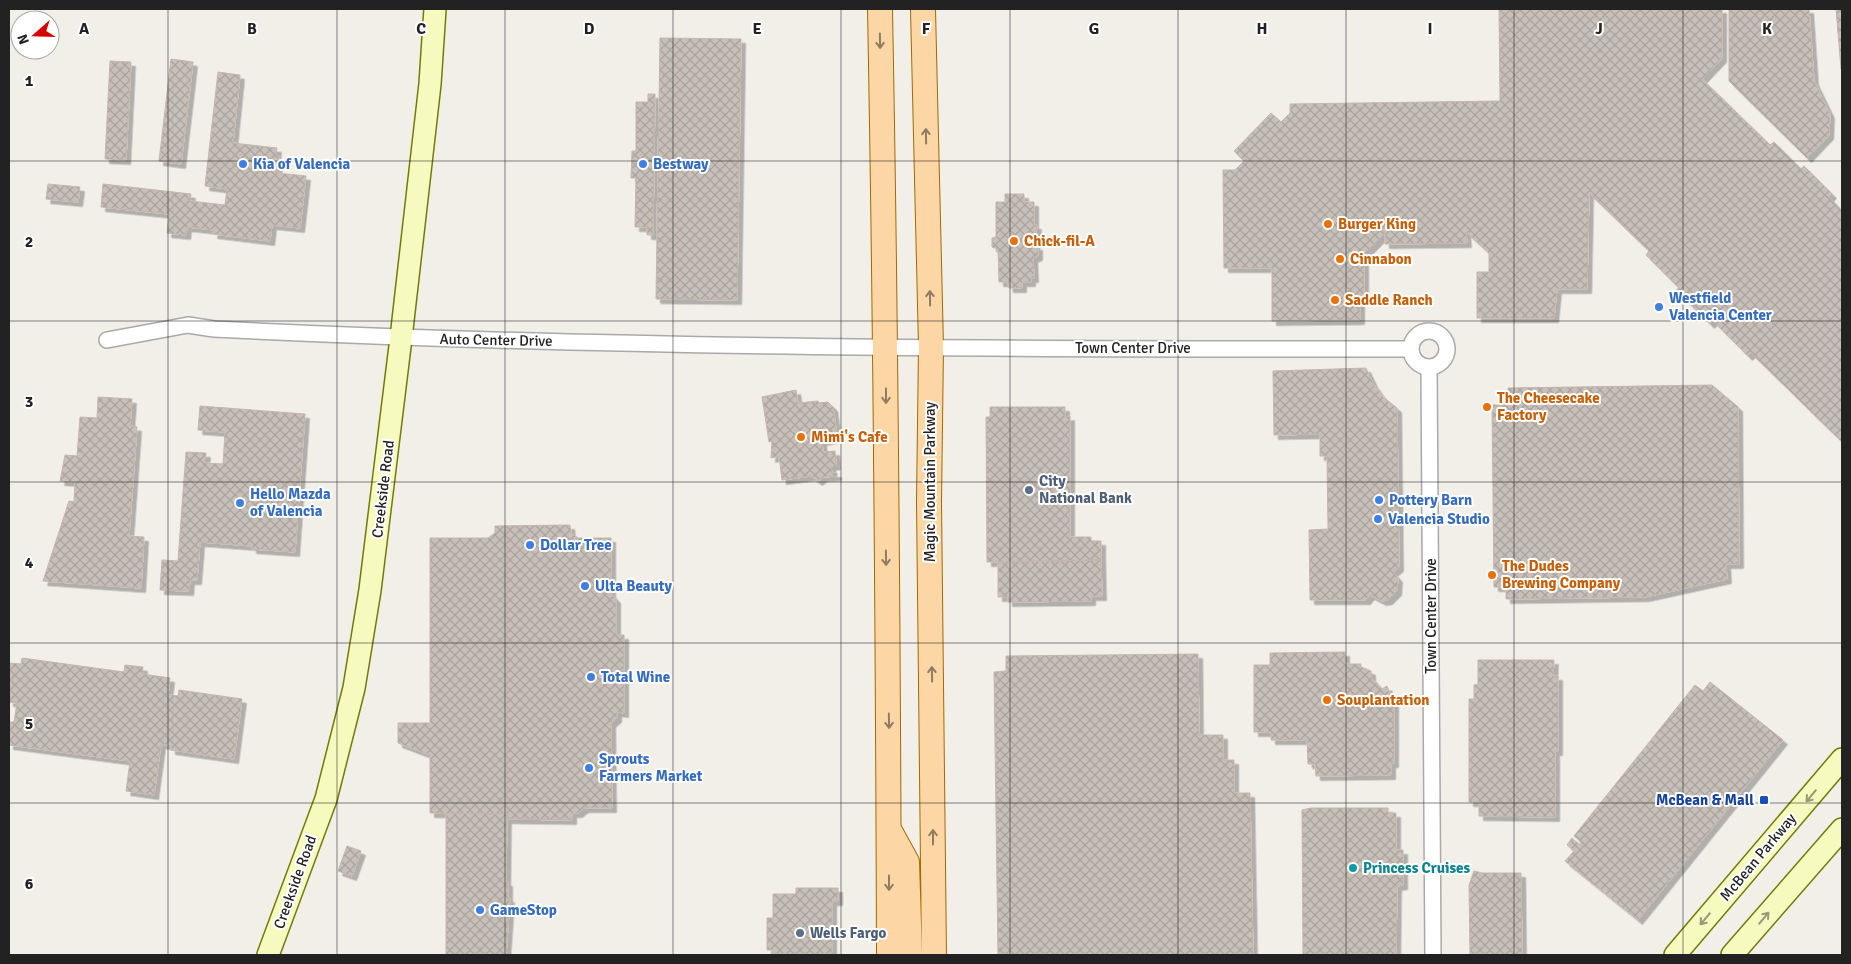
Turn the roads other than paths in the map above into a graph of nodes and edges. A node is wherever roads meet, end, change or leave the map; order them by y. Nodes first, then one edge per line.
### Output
1 (435, 9) edge
2 (880, 9) edge
3 (923, 9) edge
4 (401, 338) junction
5 (107, 340) dead end
6 (886, 347) junction
7 (931, 347) junction
8 (1411, 349) junction
9 (1429, 367) junction
10 (1842, 758) edge
11 (889, 829) junction
12 (1842, 829) edge
13 (268, 955) edge
14 (889, 955) edge
15 (910, 955) edge
16 (934, 955) edge
17 (1433, 955) edge
18 (1675, 955) edge
19 (1732, 955) edge

1 - 4 street, Creekside Road
2 -> 6 main road
7 -> 3 main road, Magic Mountain Parkway
4 - 5 street, Auto Center Drive
4 - 6 street, Auto Center Drive
4 - 13 street, Creekside Road
6 - 7 street, Town Center Drive
6 -> 11 main road
7 - 8 street, Town Center Drive
16 -> 7 main road, Magic Mountain Parkway
8 - 9 street
8 - 9 street
9 - 17 street, Town Center Drive
10 -> 18 street, McBean Parkway
11 -> 14 main road
11 - 15 main road
19 -> 12 street

